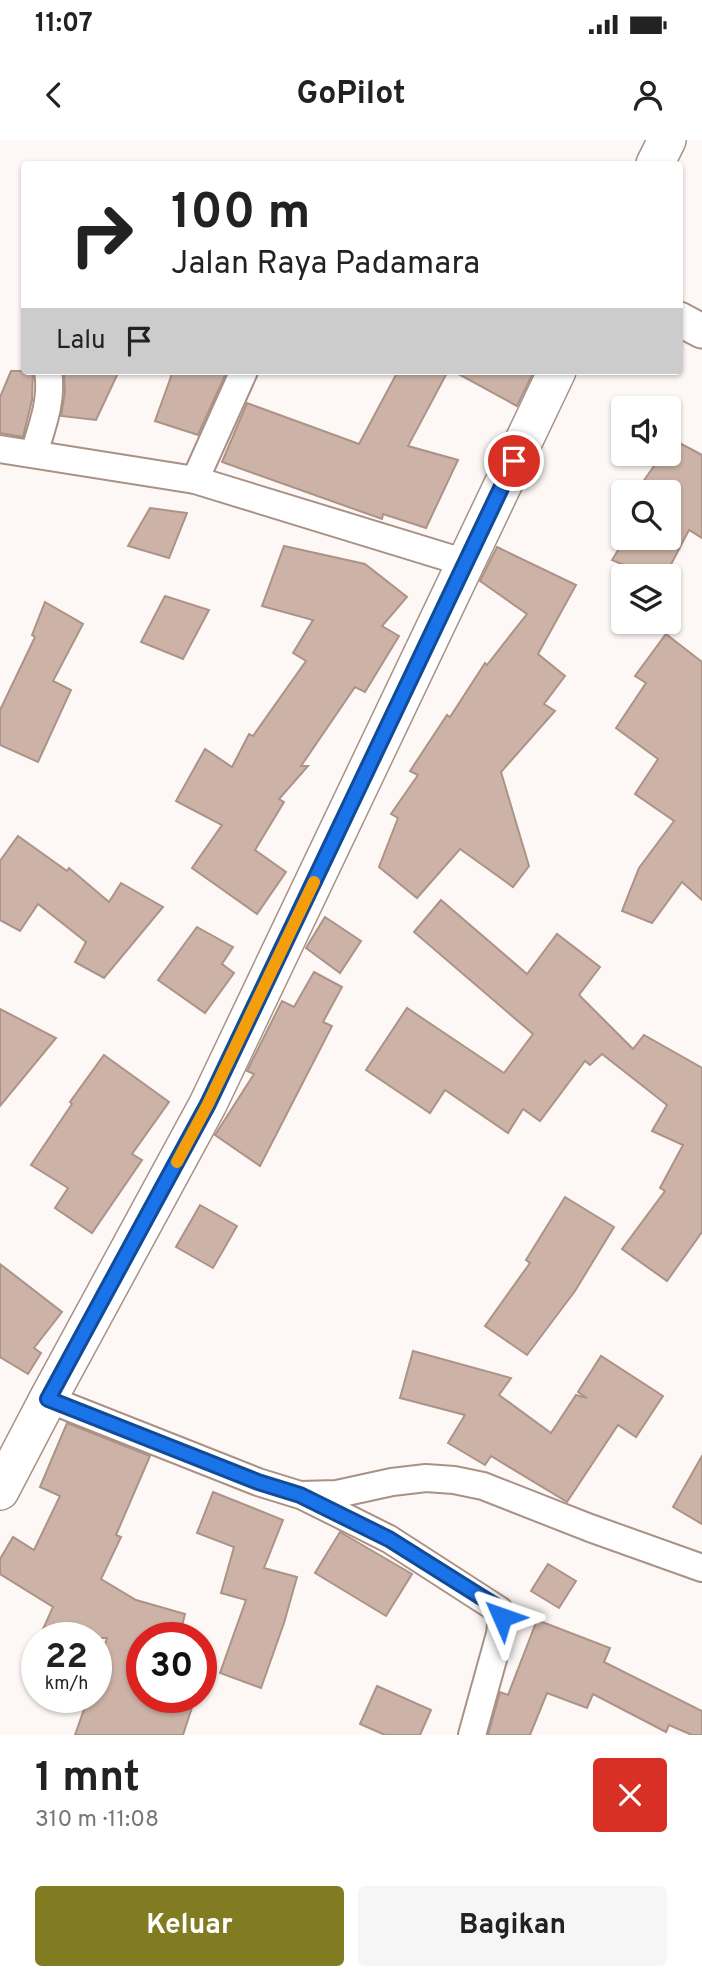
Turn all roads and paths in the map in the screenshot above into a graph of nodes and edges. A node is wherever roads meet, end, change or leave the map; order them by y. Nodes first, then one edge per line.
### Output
1 (667, 140) edge
2 (656, 161) edge
3 (683, 321) edge
4 (702, 331) edge
5 (49, 375) edge
6 (242, 375) edge
7 (555, 375) edge
8 (0, 449) edge
9 (34, 453) junction
10 (195, 480) junction
11 (467, 563) junction
12 (48, 1399) junction
13 (0, 1491) edge
14 (300, 1495) junction
15 (702, 1568) edge
16 (472, 1735) edge

1 - 2 main road
3 - 4 street
5 - 9 street
6 - 10 street
7 - 11 main road
8 - 9 street
9 - 10 street
10 - 11 street
11 - 12 main road
12 - 13 main road
12 - 14 street
14 - 15 street
14 - 16 street

